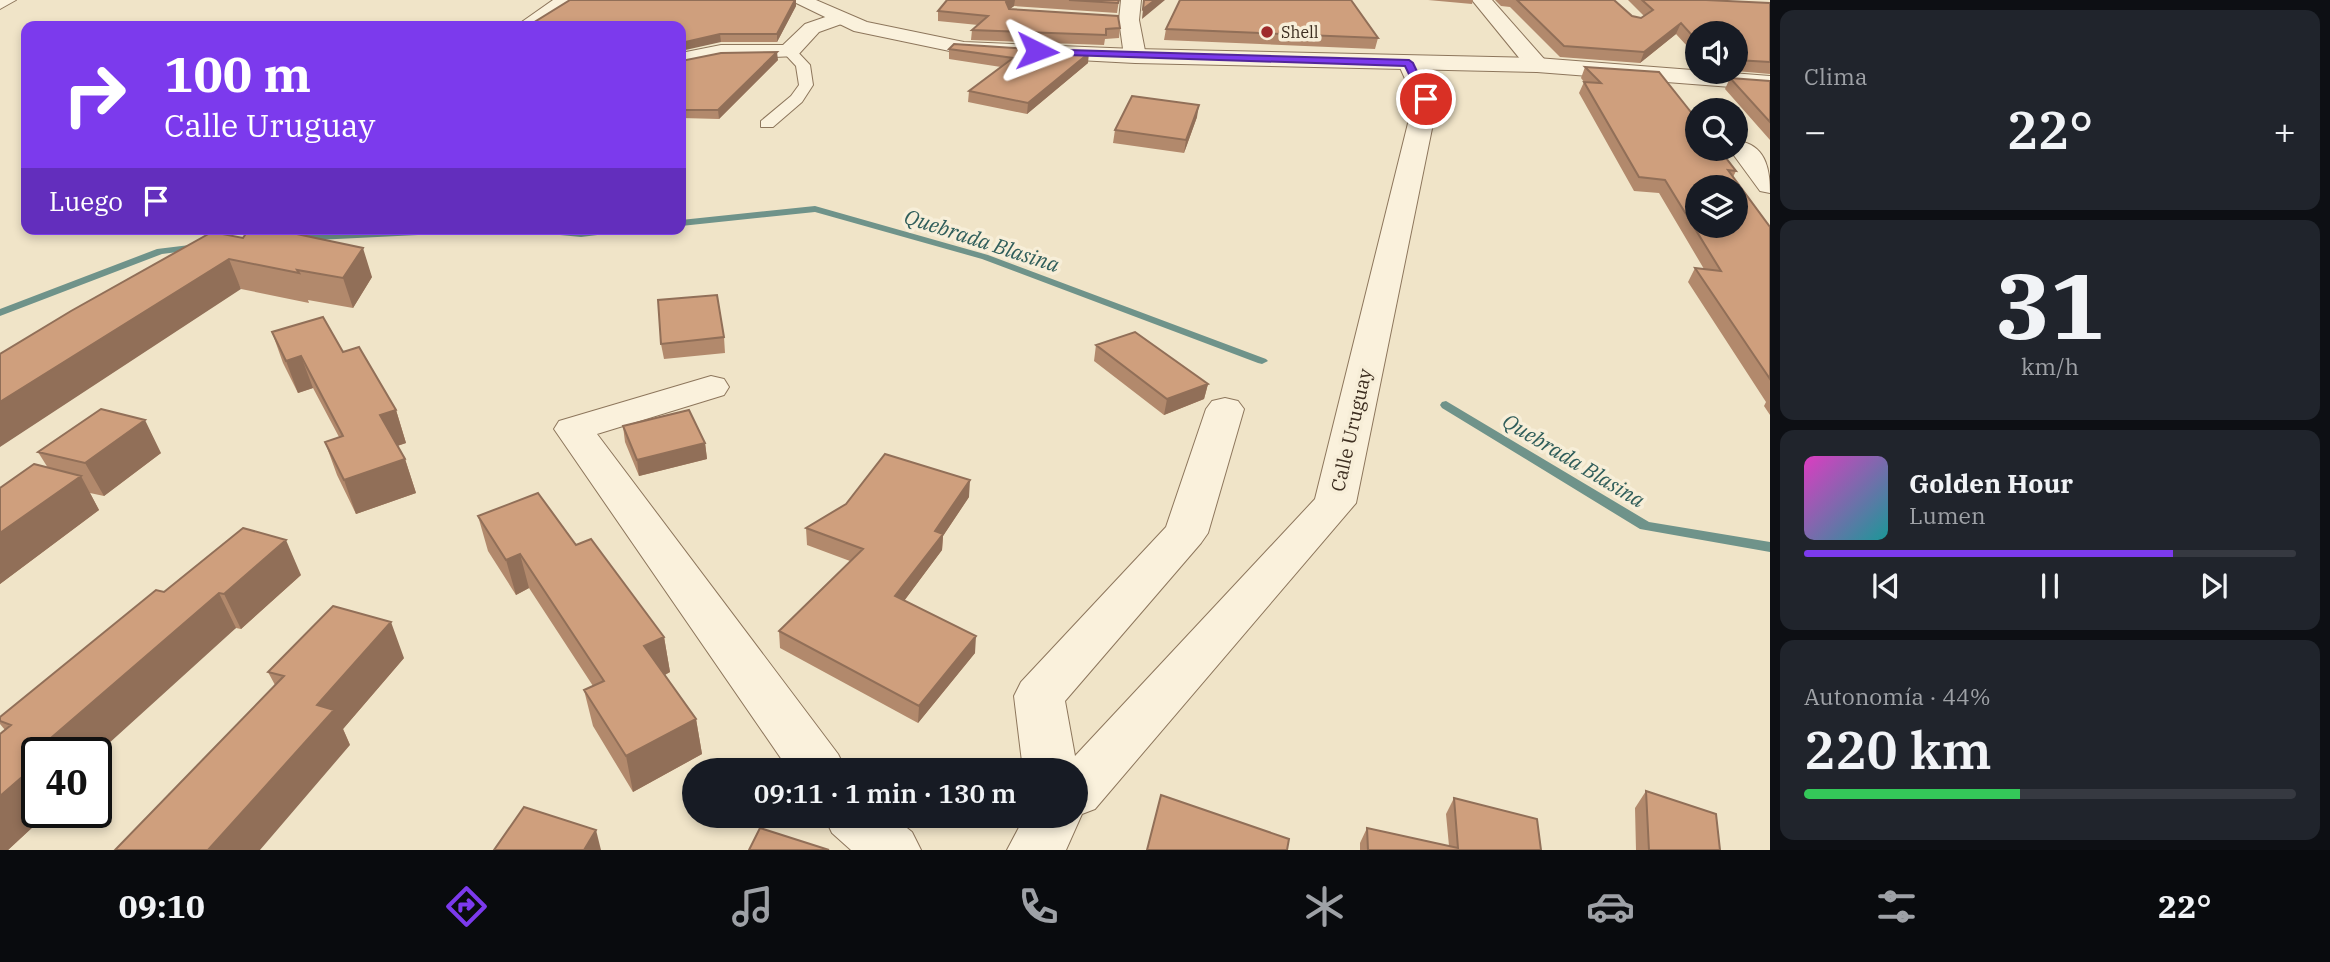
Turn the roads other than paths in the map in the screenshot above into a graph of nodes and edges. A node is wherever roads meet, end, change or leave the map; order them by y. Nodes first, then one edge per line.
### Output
1 (6, 0) edge
2 (566, 0) edge
3 (800, 0) edge
4 (1482, 0) edge
5 (0, 3) edge
6 (1125, 13) edge
7 (840, 18) junction
8 (534, 21) edge
9 (789, 51) junction
10 (1135, 56) junction
11 (686, 59) edge
12 (1409, 63) junction
13 (1537, 65) junction
14 (1770, 83) edge
15 (767, 124) dead end
16 (1748, 156) edge
17 (1770, 185) edge
18 (711, 387) dead end
19 (1225, 410) dead end
20 (810, 758) edge
21 (1048, 758) edge
22 (1088, 779) edge
23 (866, 828) edge
24 (1048, 828) edge
25 (892, 850) edge
26 (1036, 850) edge

1 - 5 street
2 - 8 street
3 - 7 street
4 - 13 street
6 - 10 street
7 - 9 street
7 - 10 street
9 - 11 street
9 - 15 lane
10 - 12 street
12 - 13 street
12 - 22 street, Calle Uruguay
13 - 14 street
16 - 17 street
18 - 20 street
19 - 21 street
23 - 25 street
24 - 26 street

